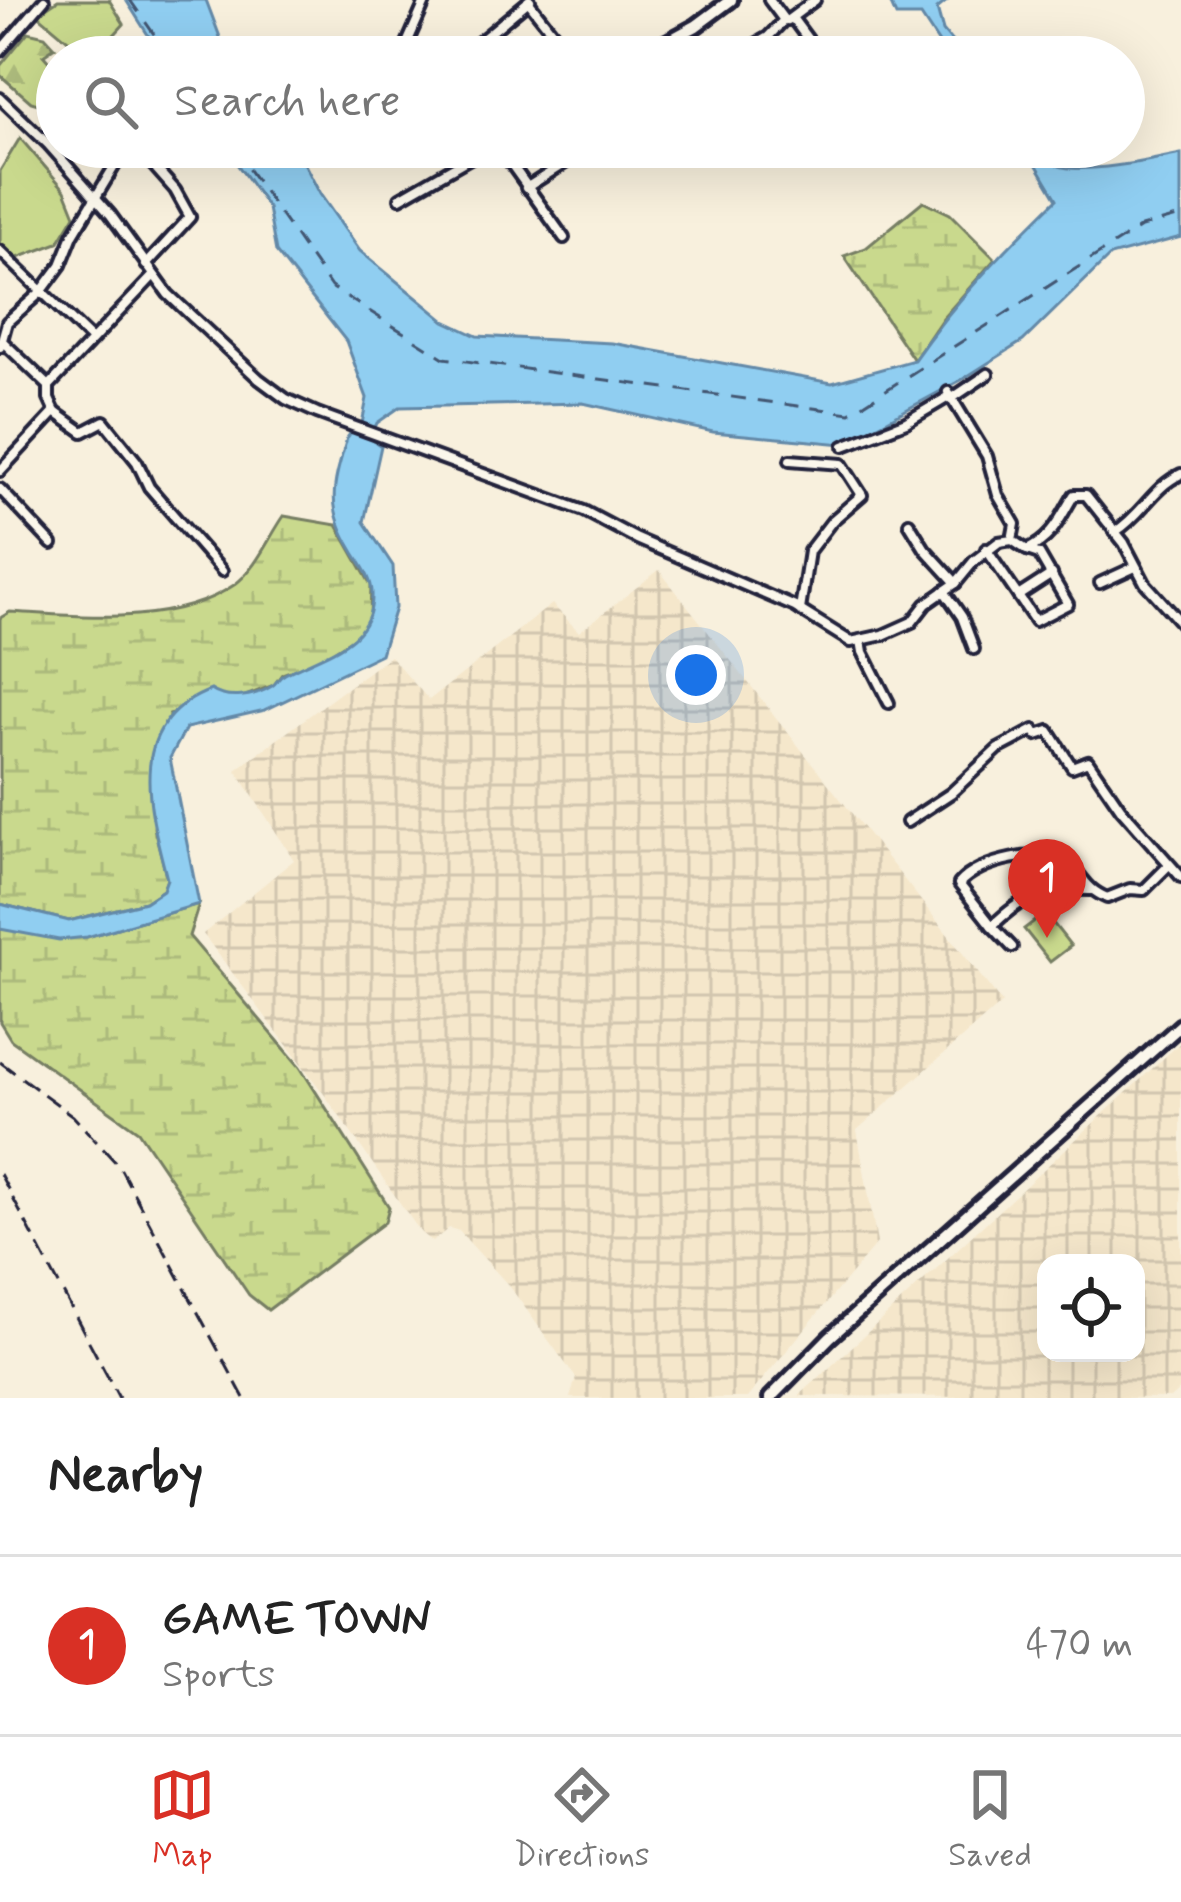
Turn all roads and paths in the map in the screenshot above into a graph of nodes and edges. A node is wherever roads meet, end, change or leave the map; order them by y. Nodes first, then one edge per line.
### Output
1 (44, 0) edge
2 (425, 0) edge
3 (730, 0) edge
4 (769, 0) edge
5 (815, 0) edge
6 (529, 1) edge
7 (788, 20) junction
8 (410, 36) edge
9 (486, 36) edge
10 (556, 36) edge
11 (678, 36) edge
12 (769, 36) edge
13 (802, 36) edge
14 (0, 51) edge
15 (0, 98) edge
16 (36, 135) edge
17 (68, 168) edge
18 (113, 168) edge
19 (156, 168) edge
20 (452, 168) edge
21 (513, 168) edge
22 (557, 168) edge
23 (526, 188) junction
24 (96, 197) junction
25 (400, 198) dead end
26 (564, 238) dead end
27 (0, 251) edge
28 (146, 265) junction
29 (153, 276) junction
30 (41, 292) junction
31 (92, 340) junction
32 (2, 345) edge
33 (988, 374) dead end
34 (49, 386) junction
35 (950, 396) junction
36 (55, 412) junction
37 (844, 446) dead end
38 (790, 460) dead end
39 (0, 471) edge
40 (1181, 474) edge
41 (0, 489) edge
42 (909, 524) dead end
43 (1115, 532) junction
44 (1012, 540) junction
45 (52, 544) dead end
46 (986, 549) junction
47 (1027, 550) junction
48 (1135, 567) junction
49 (222, 571) dead end
50 (1052, 574) junction
51 (956, 583) junction
52 (1100, 583) dead end
53 (944, 590) junction
54 (1018, 596) junction
55 (800, 610) junction
56 (1181, 623) edge
57 (861, 640) junction
58 (974, 649) dead end
59 (889, 704) dead end
60 (907, 822) dead end
61 (1169, 865) junction
62 (1181, 877) edge
63 (1078, 879) junction
64 (1072, 889) junction
65 (1090, 890) junction
66 (992, 926) junction
67 (1012, 947) dead end
68 (1181, 1025) edge
69 (770, 1398) edge

1 - 14 street
2 - 8 street
3 - 11 main road
4 - 7 street
5 - 7 street
6 - 9 street
6 - 10 street
7 - 12 street
7 - 13 street
15 - 16 street
17 - 24 street
18 - 24 street
19 - 28 street
20 - 25 street
21 - 23 street
22 - 23 street
23 - 26 street
24 - 28 street
24 - 30 street
27 - 30 street
28 - 29 street
29 - 31 street
29 - 55 street
30 - 31 street
30 - 32 street
31 - 34 street
32 - 34 street
33 - 35 street
34 - 36 street
35 - 37 street
35 - 44 street
36 - 39 street
36 - 49 street
38 - 55 street
40 - 43 street
41 - 45 street
42 - 51 street
43 - 47 street
43 - 48 street
44 - 46 street
44 - 47 street
46 - 51 street
46 - 54 street
47 - 50 street
48 - 52 street
48 - 56 street
50 - 54 street
50 - 54 street
51 - 53 street
53 - 57 street
53 - 58 street
55 - 57 street
57 - 59 street
60 - 61 street
61 - 62 street
61 - 65 street
63 - 64 street
63 - 65 street
63 - 66 street
64 - 65 street
64 - 66 street
66 - 67 street
68 - 69 main road

